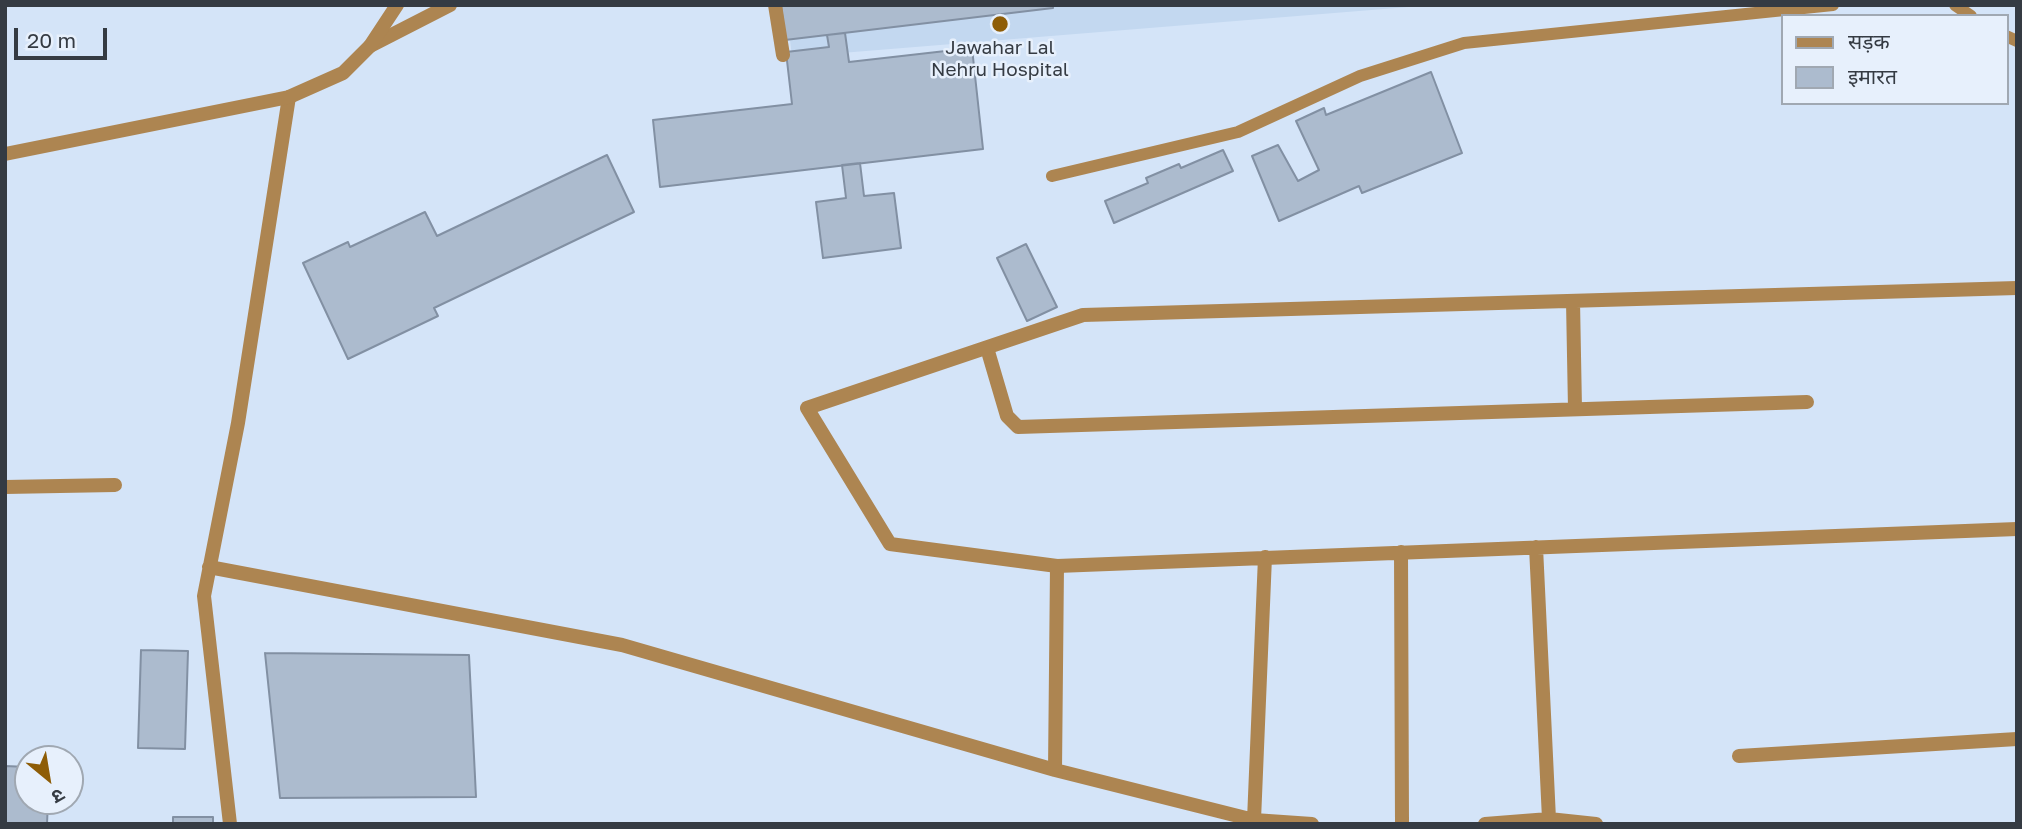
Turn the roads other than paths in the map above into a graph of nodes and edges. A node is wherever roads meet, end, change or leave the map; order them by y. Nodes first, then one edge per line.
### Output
1 (397, 5) edge
2 (450, 5) edge
3 (775, 5) edge
4 (1833, 5) edge
5 (370, 46) junction
6 (783, 55) dead end
7 (289, 97) junction
8 (5, 154) edge
9 (1052, 176) dead end
10 (2017, 289) edge
11 (1573, 301) junction
12 (987, 348) junction
13 (1807, 402) dead end
14 (1575, 409) junction
15 (116, 485) dead end
16 (5, 487) edge
17 (2017, 528) edge
18 (1536, 547) junction
19 (1401, 552) junction
20 (1265, 557) junction
21 (1057, 566) junction
22 (209, 567) junction
23 (2017, 739) edge
24 (1739, 756) dead end
25 (1055, 770) junction
26 (1549, 819) junction
27 (1254, 820) junction
28 (230, 824) edge
29 (1312, 824) edge
30 (1402, 824) edge
31 (1485, 824) edge
32 (1597, 824) edge

1 - 5 street
2 - 5 street
3 - 6 street
4 - 9 lane
5 - 7 street
7 - 8 street
7 - 22 street
10 - 11 street
11 - 12 street
11 - 14 street
12 - 14 street
12 - 21 street
13 - 14 street
15 - 16 street
17 - 18 street
18 - 19 street
18 - 26 street
19 - 20 street
19 - 30 street
20 - 21 street
20 - 27 street
21 - 25 street
22 - 25 street
22 - 28 street
23 - 24 street
25 - 27 street
26 - 31 street
26 - 32 street
27 - 29 street

